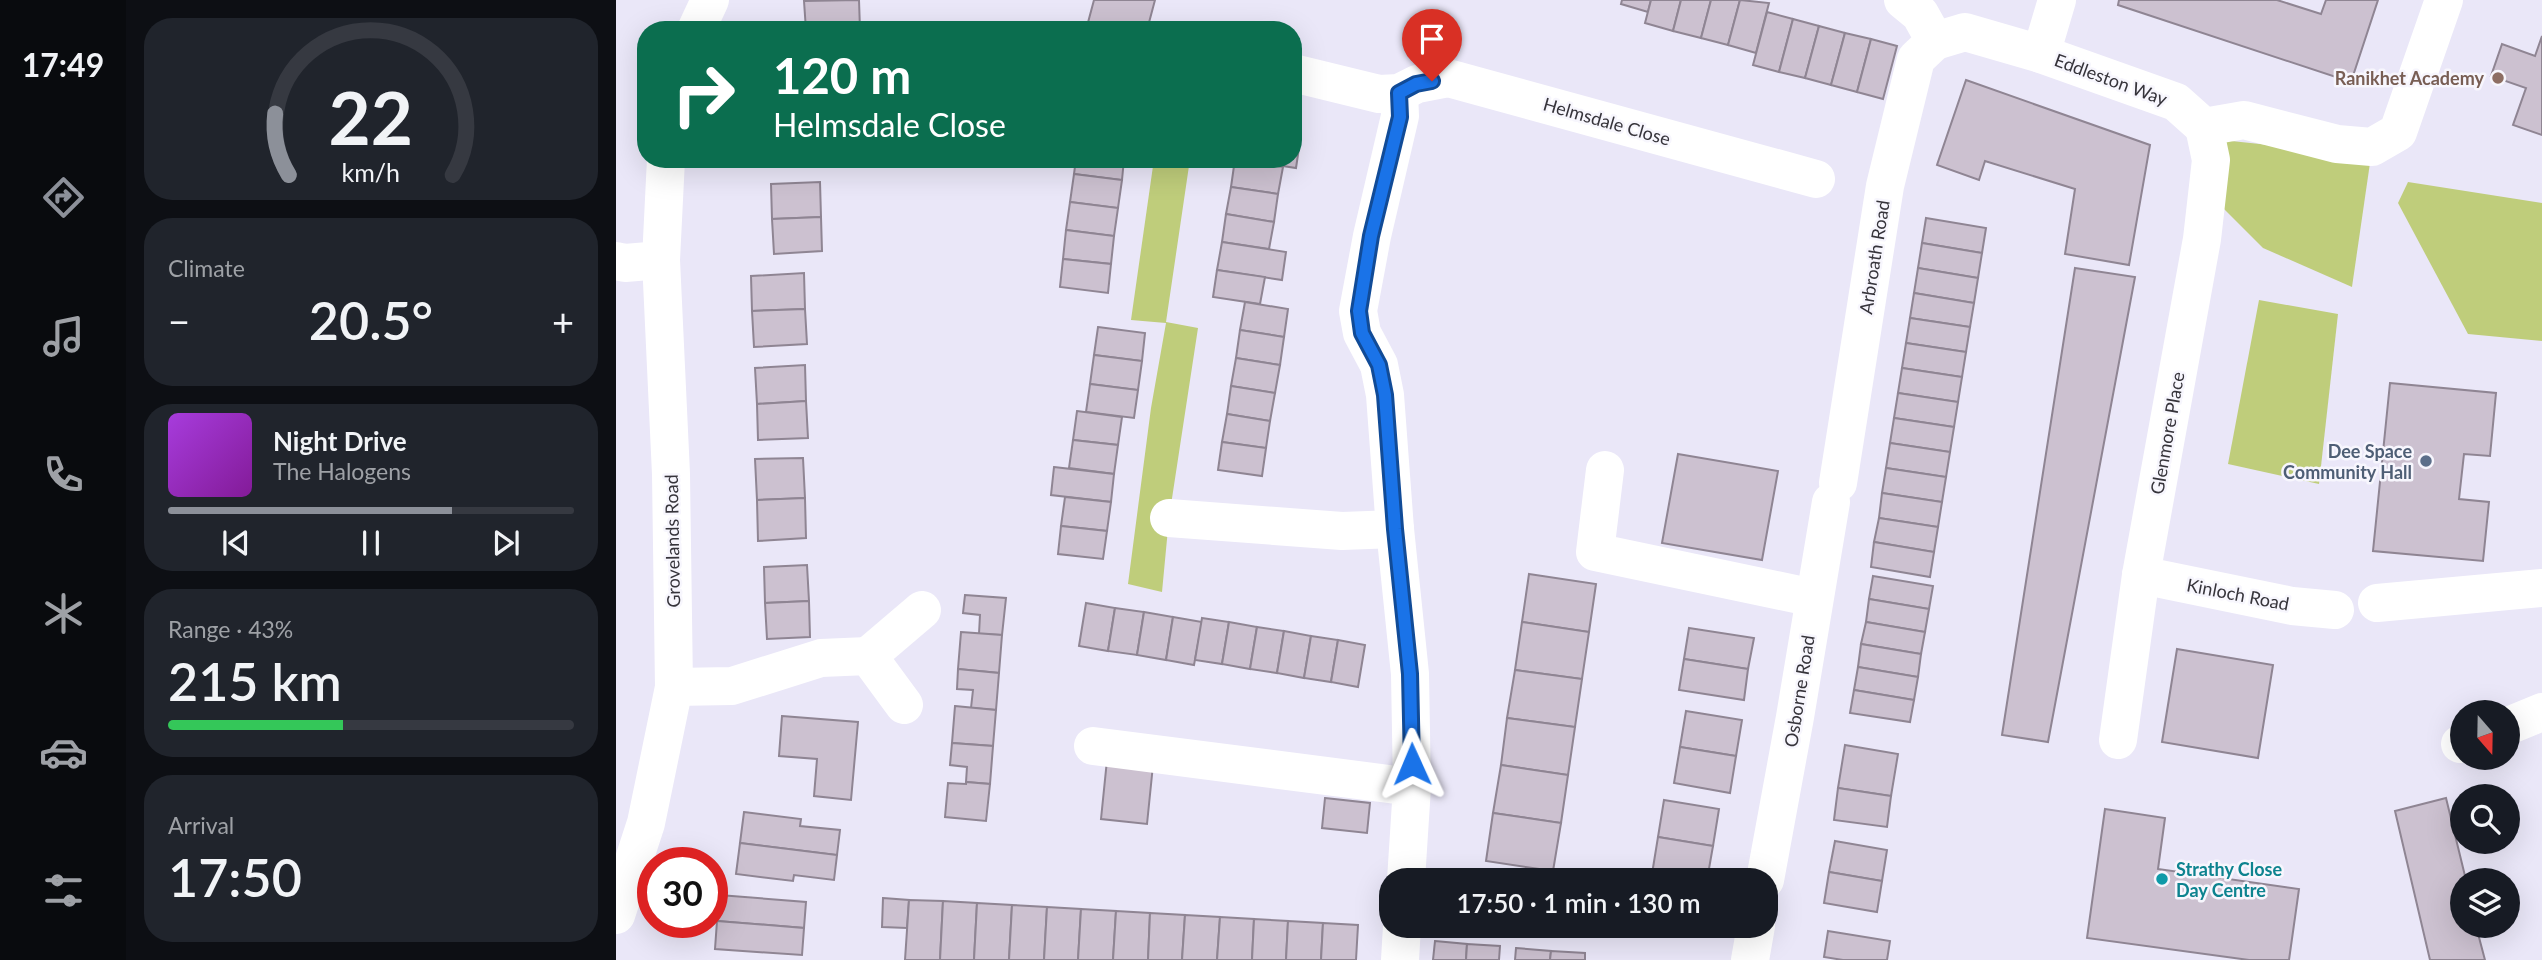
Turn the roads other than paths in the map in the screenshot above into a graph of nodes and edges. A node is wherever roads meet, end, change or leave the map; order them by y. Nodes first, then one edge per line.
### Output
1 (710, 0) edge
2 (1903, 0) edge
3 (2057, 0) edge
4 (2444, 0) edge
5 (700, 21) edge
6 (1935, 41) junction
7 (2041, 54) junction
8 (1302, 75) edge
9 (1399, 93) junction
10 (2204, 127) junction
11 (666, 168) edge
12 (1816, 179) dead end
13 (661, 260) junction
14 (616, 261) edge
15 (1605, 470) dead end
16 (1834, 492) joint
17 (1169, 518) dead end
18 (1395, 529) junction
19 (2141, 575) junction
20 (2542, 587) edge
21 (1814, 598) junction
22 (2377, 603) dead end
23 (922, 610) dead end
24 (2335, 610) dead end
25 (868, 656) junction
26 (674, 687) junction
27 (904, 705) dead end
28 (2542, 712) edge
29 (2520, 721) edge
30 (2118, 740) dead end
31 (1093, 746) dead end
32 (1412, 787) junction
33 (1407, 868) edge
34 (1767, 868) edge
35 (616, 915) edge
36 (1401, 938) edge
37 (1754, 938) edge
38 (1400, 960) edge
39 (1750, 960) edge

1 - 5 street
2 - 6 street
3 - 7 street
4 - 10 street
6 - 7 street, Eddleston Way
6 - 16 street, Arbroath Road
7 - 10 street, Eddleston Way
8 - 9 street, Helmsdale Close
9 - 12 street, Helmsdale Close
9 - 18 street
10 - 19 street, Glenmore Place
11 - 13 street, Grovelands Road
13 - 14 street
13 - 26 street, Grovelands Road
15 - 21 street
16 - 21 street, Osborne Road
17 - 18 street
18 - 32 street
19 - 24 street, Kinloch Road
19 - 30 street, Glenmore Place
20 - 22 street
21 - 34 street, Osborne Road
23 - 25 street
25 - 26 street
25 - 27 street
26 - 35 street, Grovelands Road
28 - 29 street
31 - 32 street
32 - 33 street
36 - 38 street
37 - 39 street

